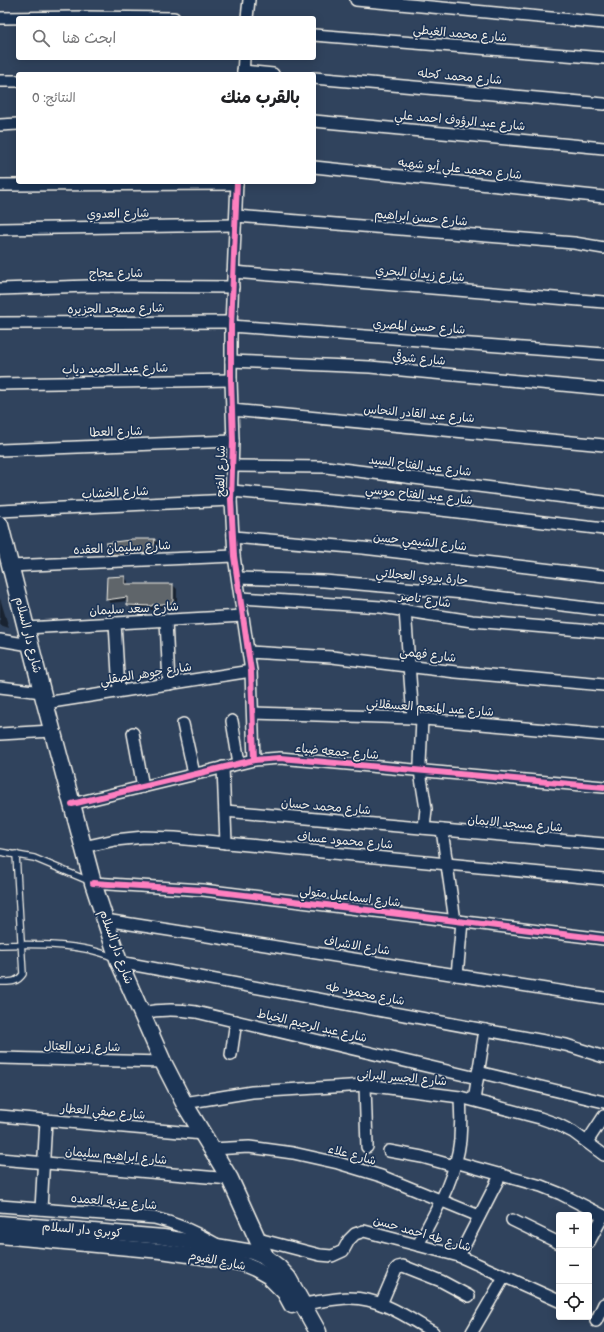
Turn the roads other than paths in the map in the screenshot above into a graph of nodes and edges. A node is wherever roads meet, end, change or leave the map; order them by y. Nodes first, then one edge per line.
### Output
1 (249, 0) edge
2 (356, 0) edge
3 (247, 16) edge
4 (0, 18) edge
5 (16, 18) edge
6 (604, 23) edge
7 (316, 35) edge
8 (604, 58) edge
9 (244, 60) edge
10 (243, 72) edge
11 (316, 78) edge
12 (0, 81) edge
13 (16, 81) edge
14 (604, 104) edge
15 (316, 121) edge
16 (16, 124) edge
17 (0, 125) edge
18 (604, 148) edge
19 (316, 167) edge
20 (118, 184) edge
21 (237, 184) edge
22 (0, 185) edge
23 (604, 198) edge
24 (236, 220) junction
25 (0, 229) edge
26 (604, 248) edge
27 (233, 272) junction
28 (233, 287) junction
29 (0, 289) edge
30 (604, 302) edge
31 (0, 324) edge
32 (231, 324) junction
33 (604, 354) edge
34 (231, 361) junction
35 (231, 380) junction
36 (0, 384) edge
37 (604, 389) edge
38 (232, 410) junction
39 (233, 441) junction
40 (604, 445) edge
41 (0, 450) edge
42 (232, 466) junction
43 (232, 496) junction
44 (604, 502) edge
45 (0, 511) edge
46 (0, 525) edge
47 (604, 529) edge
48 (233, 537) junction
49 (234, 556) junction
50 (7, 564) edge
51 (604, 576) edge
52 (238, 578) junction
53 (241, 598) junction
54 (405, 610) junction
55 (604, 610) edge
56 (243, 616) junction
57 (166, 620) junction
58 (115, 623) junction
59 (26, 628) junction
60 (604, 632) edge
61 (0, 640) edge
62 (30, 645) junction
63 (249, 652) junction
64 (409, 667) junction
65 (252, 671) junction
66 (169, 684) junction
67 (604, 685) edge
68 (0, 687) edge
69 (119, 691) junction
70 (43, 697) junction
71 (253, 712) junction
72 (418, 719) junction
73 (232, 720) dead end
74 (183, 724) dead end
75 (52, 731) junction
76 (133, 733) dead end
77 (0, 734) edge
78 (604, 735) edge
79 (254, 760) junction
80 (239, 763) junction
81 (223, 767) junction
82 (420, 770) junction
83 (194, 774) junction
84 (143, 787) junction
85 (604, 787) edge
86 (72, 804) junction
87 (225, 811) junction
88 (424, 828) junction
89 (442, 830) junction
90 (226, 843) junction
91 (604, 844) edge
92 (83, 846) junction
93 (0, 852) edge
94 (16, 854) junction
95 (447, 864) junction
96 (604, 879) edge
97 (93, 883) junction
98 (106, 920) junction
99 (458, 921) junction
100 (604, 940) edge
101 (22, 944) junction
102 (0, 945) edge
103 (120, 962) junction
104 (457, 975) junction
105 (0, 982) edge
106 (604, 998) edge
107 (141, 1013) junction
108 (236, 1022) junction
109 (485, 1030) junction
110 (231, 1055) dead end
111 (604, 1057) edge
112 (0, 1058) edge
113 (163, 1062) junction
114 (478, 1075) junction
115 (365, 1085) junction
116 (460, 1097) junction
117 (474, 1100) junction
118 (184, 1102) junction
119 (604, 1102) edge
120 (0, 1116) edge
121 (604, 1116) edge
122 (46, 1120) junction
123 (203, 1134) junction
124 (587, 1142) junction
125 (368, 1147) dead end
126 (212, 1149) junction
127 (389, 1151) dead end
128 (604, 1155) edge
129 (0, 1159) edge
130 (44, 1163) junction
131 (455, 1164) junction
132 (501, 1174) junction
133 (230, 1179) junction
134 (441, 1200) junction
135 (0, 1206) edge
136 (41, 1209) junction
137 (480, 1216) junction
138 (603, 1216) edge
139 (512, 1220) dead end
140 (0, 1223) edge
141 (0, 1236) edge
142 (592, 1236) edge
143 (163, 1237) joint
144 (258, 1239) junction
145 (556, 1242) edge
146 (418, 1246) junction
147 (220, 1247) junction
148 (161, 1251) joint
149 (459, 1256) junction
150 (266, 1258) junction
151 (504, 1276) junction
152 (271, 1278) joint
153 (469, 1296) dead end
154 (556, 1301) edge
155 (303, 1304) junction
156 (381, 1304) junction
157 (604, 1304) edge
158 (596, 1321) edge
159 (420, 1329) edge
160 (306, 1332) edge
161 (318, 1332) edge
162 (433, 1332) edge
163 (472, 1332) edge

1 - 3 street
2 - 6 street
4 - 5 street
7 - 8 street, شارع محمد الغيطي
9 - 10 street
11 - 14 street, شارع محمد كحله
12 - 13 street
15 - 18 street, شارع عبد الرؤوف احمد علي
16 - 17 street
19 - 23 street, شارع محمد علي أبو شهبه
20 - 22 street
21 - 24 street, شارع الفتح
24 - 25 street, شارع العدوي
24 - 26 street, شارع حسن ابراهيم
24 - 27 street, شارع الفتح
27 - 28 street, شارع الفتح
27 - 30 street, شارع زيدان البحري
28 - 29 street, شارع عجاج
28 - 32 street, شارع الفتح
31 - 32 street, شارع مسجد الجزيره
32 - 33 street, شارع حسن المصري
32 - 34 street, شارع الفتح
34 - 35 street, شارع الفتح
34 - 37 street, شارع شوقي
35 - 36 street, شارع عبد الحميد دياب
35 - 38 street, شارع الفتح
38 - 39 street, شارع الفتح
38 - 40 street, شارع عبد القادر النحاس
39 - 41 street, شارع العطا
39 - 42 street, شارع الفتح
42 - 43 street, شارع الفتح
42 - 44 street, شارع عبد الفتاح السيد
43 - 45 street, شارع الخشاب
43 - 47 street, شارع عبد الفتاح موسي
43 - 48 street, شارع الفتح
46 - 50 main road, شارع دار السلام
48 - 49 street, شارع الفتح
48 - 51 street, شارع الشيمي حسن
49 - 50 street, شارع سليمان العقده
49 - 52 street, شارع الفتح
50 - 59 main road, شارع دار السلام
52 - 53 street, شارع الفتح
52 - 55 street, حارة بدوي العجلاتي
53 - 54 street, شارع ناصر
53 - 56 street, شارع الفتح
54 - 60 street, شارع ناصر
54 - 64 street
56 - 57 street, شارع سعد سليمان
56 - 63 street, شارع الفتح
57 - 58 street, شارع سعد سليمان
57 - 66 street
58 - 59 street, شارع سعد سليمان
58 - 69 street
59 - 62 main road, شارع دار السلام
61 - 62 street
62 - 70 main road, شارع دار السلام
63 - 64 street, شارع فهمي
63 - 65 street, شارع الفتح
64 - 67 street, شارع فهمي
64 - 72 street
65 - 66 street, شارع جوهر الصقلي
65 - 71 street, شارع الفتح
66 - 69 street, شارع جوهر الصقلي
68 - 70 street, شارع جوهر الصقلي
69 - 70 street, شارع جوهر الصقلي
70 - 75 main road, شارع دار السلام
71 - 72 street, شارع عبد المنعم العسقلاني
71 - 79 street, شارع الفتح
72 - 78 street, شارع عبد المنعم العسقلاني
72 - 82 street
73 - 80 street
74 - 83 street
75 - 77 street
75 - 86 main road, شارع دار السلام
76 - 84 street
79 - 80 street, شارع جمعه ضياء
79 - 82 street, شارع جمعه ضياء
80 - 81 street, شارع جمعه ضياء
81 - 83 street, شارع جمعه ضياء
81 - 87 street
82 - 85 street, شارع جمعه ضياء
82 - 88 street
83 - 84 street, شارع جمعه ضياء
84 - 86 street, شارع جمعه ضياء
86 - 92 main road, شارع دار السلام
87 - 88 street, شارع محمد حسان
87 - 90 street
88 - 89 street, شارع مسجد الايمان
89 - 91 street, شارع مسجد الايمان
89 - 95 street
90 - 92 street, شارع محمود عساف
90 - 95 street, شارع محمود عساف
92 - 97 main road, شارع دار السلام
93 - 94 lane
94 - 97 lane
94 - 101 lane
95 - 96 street, شارع محمود عساف
95 - 99 street
97 - 98 main road, شارع دار السلام
97 - 99 street, شارع اسماعيل متولي
98 - 103 main road, شارع دار السلام
98 - 104 street, شارع الاشراف
99 - 100 street, شارع اسماعيل متولي
99 - 104 street
101 - 102 lane
101 - 103 lane
101 - 105 lane
103 - 107 main road, شارع دار السلام
103 - 109 street, شارع محمود طه
104 - 106 street, شارع الاشراف
107 - 108 street, شارع عبد الرحيم الخياط
107 - 113 main road, شارع دار السلام
108 - 110 street
108 - 114 street, شارع عبد الرحيم الخياط
109 - 111 street, شارع محمود طه
109 - 114 street
112 - 113 street, شارع زين العتال
113 - 118 main road, شارع دار السلام
114 - 117 street
114 - 119 street, شارع عبد الرحيم الخياط
115 - 116 street, شارع الجسر البرانى
115 - 118 street, شارع الجسر البرانى
115 - 125 street
116 - 117 street, شارع الجسر البرانى
116 - 131 street
117 - 124 street, شارع الجسر البرانى
118 - 123 main road, شارع دار السلام
120 - 122 street, شارع صفي العطار
121 - 124 street
122 - 123 street, شارع صفي العطار
122 - 130 street
123 - 126 main road, شارع دار السلام
124 - 128 street, شارع الجسر البرانى
126 - 133 main road, شارع دار السلام
126 - 134 street, شارع علاء
127 - 131 street
129 - 130 street, شارع ابراهيم سليمان
130 - 133 street, شارع ابراهيم سليمان
130 - 136 street
131 - 132 street
131 - 134 street
132 - 137 street
132 - 138 street
133 - 144 main road, شارع دار السلام
134 - 137 street, شارع علاء
134 - 146 street
135 - 136 street, شارع عزبه العمده
136 - 147 street, شارع عزبه العمده
137 - 149 street
138 - 142 street
139 - 145 street
140 - 143 street, كوبري دار السلام
141 - 148 street, كوبري دار السلام
143 - 147 street, شارع الفيوم
144 - 146 street, شارع طه احمد حسن
144 - 150 main road, شارع دار السلام
146 - 149 street, شارع طه احمد حسن
147 - 150 street, شارع الفيوم
148 - 152 street, شارع الفيوم
149 - 151 street, شارع طه احمد حسن
150 - 155 main road, شارع دار السلام
151 - 154 street, شارع طه احمد حسن
151 - 163 street
152 - 160 main road
153 - 156 street
155 - 156 street
155 - 161 main road, شارع دار السلام
156 - 159 street
157 - 158 street
159 - 162 street

